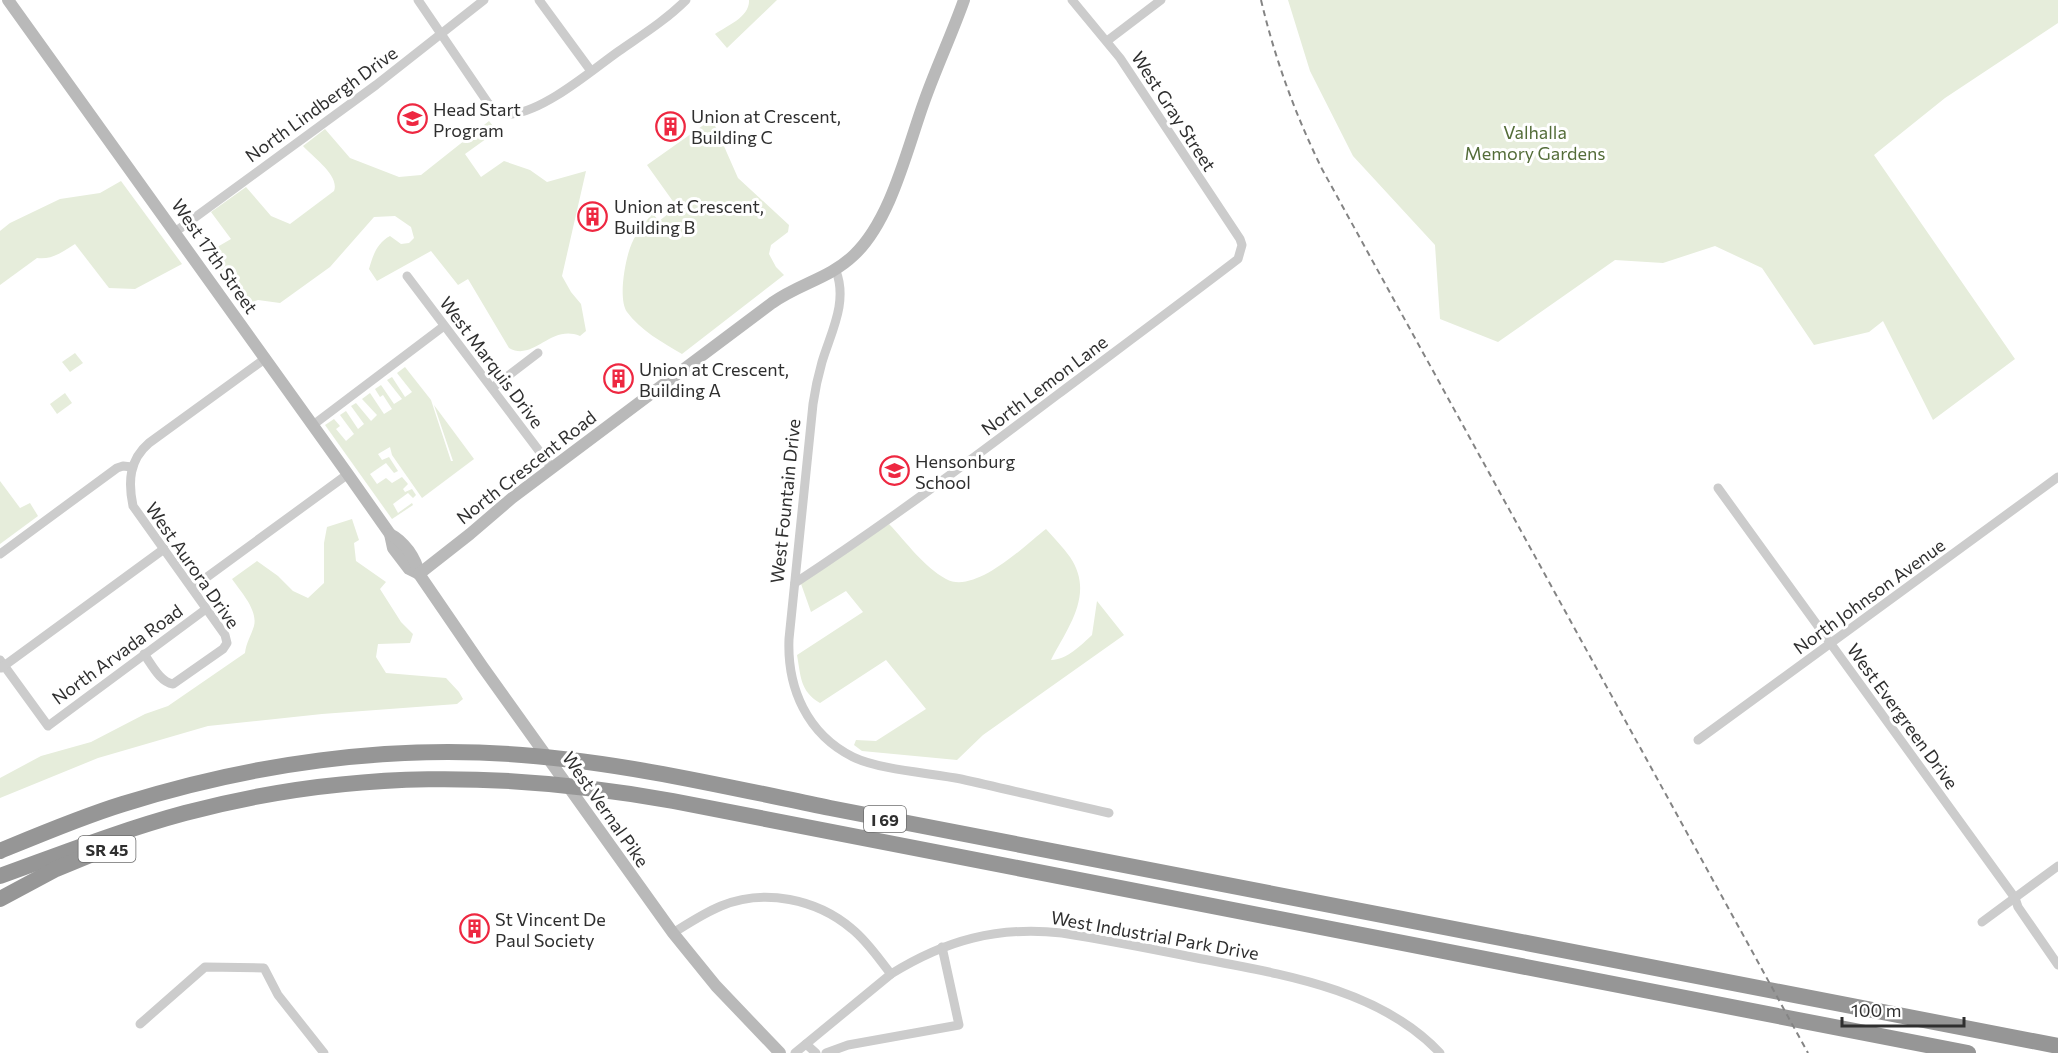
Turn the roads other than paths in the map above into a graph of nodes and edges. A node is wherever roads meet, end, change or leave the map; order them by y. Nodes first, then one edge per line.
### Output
1 (8, 0) edge
2 (418, 0) edge
3 (484, 0) edge
4 (539, 0) edge
5 (686, 0) edge
6 (964, 0) edge
7 (1072, 0) edge
8 (1161, 0) edge
9 (441, 33) junction
10 (1107, 41) junction
11 (591, 71) junction
12 (176, 232) junction
13 (1242, 245) joint
14 (836, 271) junction
15 (407, 276) dead end
16 (444, 326) junction
17 (538, 353) dead end
18 (266, 358) junction
19 (492, 388) junction
20 (313, 425) junction
21 (132, 467) junction
22 (552, 468) junction
23 (348, 474) junction
24 (2058, 477) edge
25 (1718, 488) dead end
26 (164, 549) junction
27 (0, 554) edge
28 (419, 574) junction
29 (795, 583) junction
30 (192, 588) junction
31 (206, 609) junction
32 (1831, 644) junction
33 (144, 654) junction
34 (1, 665) edge
35 (1698, 740) dead end
36 (217, 806) junction
37 (1109, 813) dead end
38 (39, 835) junction
39 (0, 845) edge
40 (0, 850) edge
41 (2058, 866) edge
42 (0, 876) edge
43 (2015, 898) junction
44 (0, 899) edge
45 (1982, 922) dead end
46 (673, 933) junction
47 (942, 947) junction
48 (2058, 965) edge
49 (891, 974) junction
50 (140, 1024) dead end
51 (807, 1044) junction
52 (2058, 1046) edge
53 (324, 1053) edge
54 (780, 1053) edge
55 (795, 1053) edge
56 (816, 1053) edge
57 (826, 1053) edge
58 (1440, 1053) edge
59 (1968, 1053) edge

1 - 12 main road, West 17th Street
2 - 9 street
3 - 9 street, North Lindbergh Drive
4 - 11 street
5 - 11 street
6 - 14 main road
7 - 10 street, West Gray Street
8 - 10 street
9 - 11 street
9 - 12 street, North Lindbergh Drive
10 - 13 street, West Gray Street
12 - 18 main road, West 17th Street
13 - 29 street, North Lemon Lane
14 - 22 main road, North Crescent Road
14 - 29 street, West Fountain Drive
15 - 16 street, West Marquis Drive
16 - 19 street, West Marquis Drive
16 - 20 street
17 - 19 street
18 - 20 main road, West 17th Street
18 - 21 street
19 - 22 street, West Marquis Drive
20 - 23 main road, West 17th Street
21 - 26 street, West Aurora Drive
21 - 27 street
22 - 28 main road, North Crescent Road
23 - 28 main road, West 17th Street
23 - 30 street
24 - 32 street, North Johnson Avenue
25 - 32 street, West Evergreen Drive
26 - 30 street, West Aurora Drive
26 - 34 street
28 - 46 main road, West Vernal Pike
29 - 37 street, West Fountain Drive
30 - 31 street, West Aurora Drive
31 - 33 street, North Arvada Road
31 - 33 street, West Aurora Drive
32 - 35 street, North Johnson Avenue
32 - 43 street, West Evergreen Drive
33 - 34 street, North Arvada Road
36 - 42 highway, I 69
36 - 44 highway, SR 45
36 - 59 highway, I 69
38 - 39 highway
38 - 40 highway, I 69
38 - 52 highway, I 69
41 - 43 street
43 - 45 street
43 - 48 street, West Evergreen Drive
46 - 49 street
46 - 54 main road, West Vernal Pike
47 - 49 street, West Industrial Park Drive
47 - 57 street
47 - 58 street, West Industrial Park Drive
49 - 51 street, West Industrial Park Drive
50 - 53 street
51 - 55 street, West Industrial Park Drive
51 - 56 street

